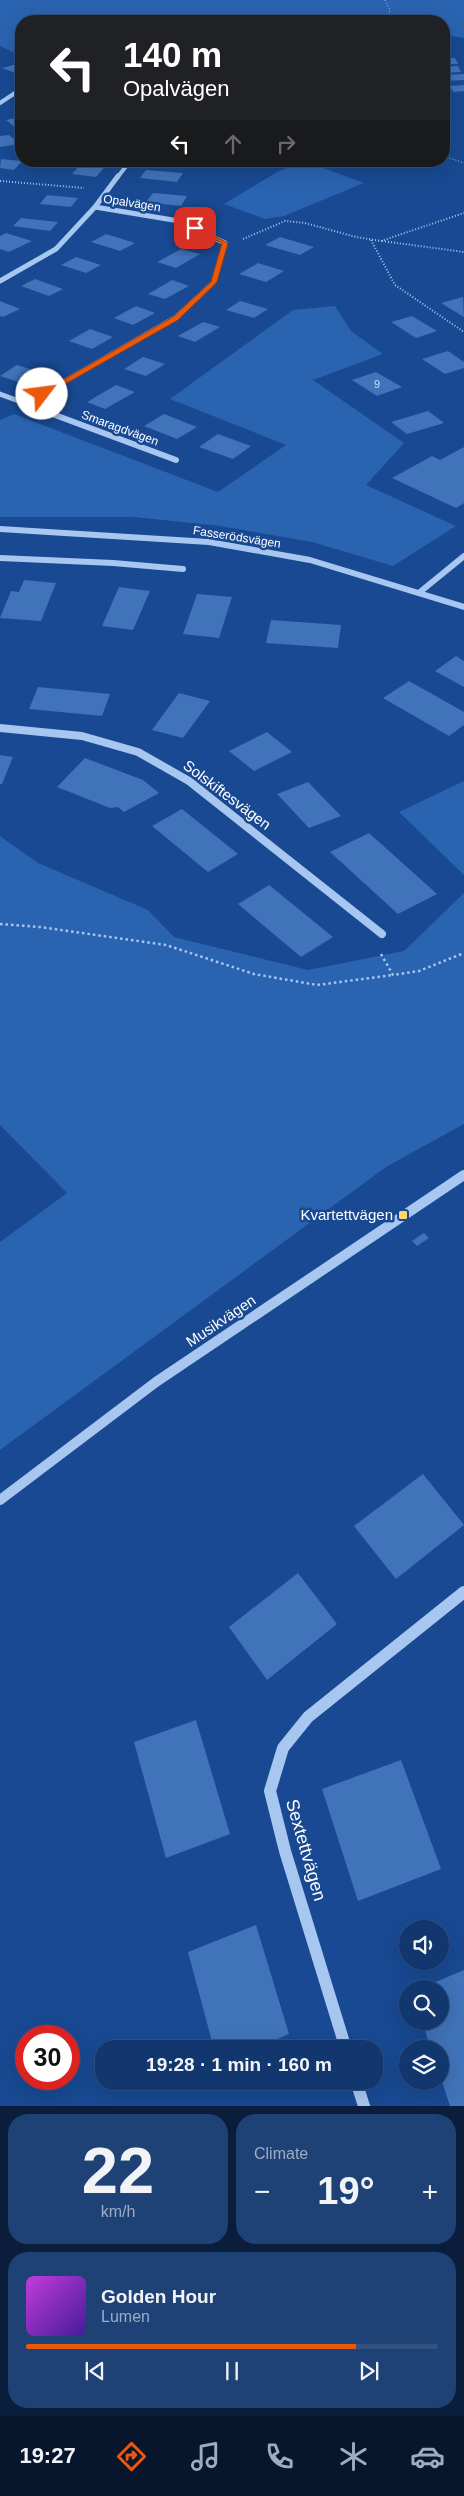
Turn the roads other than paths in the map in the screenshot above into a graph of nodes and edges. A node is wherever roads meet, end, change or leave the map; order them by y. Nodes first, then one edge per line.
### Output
1 (15, 93) edge
2 (0, 102) edge
3 (125, 167) edge
4 (95, 207) junction
5 (0, 280) edge
6 (0, 394) edge
7 (25, 404) junction
8 (176, 460) dead end
9 (0, 528) edge
10 (464, 556) edge
11 (0, 558) edge
12 (183, 568) dead end
13 (420, 592) junction
14 (464, 607) edge
15 (0, 728) edge
16 (382, 934) road end
17 (464, 1175) edge
18 (0, 1500) edge
19 (464, 1592) edge
20 (343, 2040) edge
21 (359, 2090) edge
22 (364, 2106) edge

1 - 2 street
3 - 4 street
4 - 5 street, Opalvägen
4 - 7 street, Opalvägen
6 - 7 street, Smaragdvägen
7 - 8 street, Smaragdvägen
9 - 13 street, Fasserödsvägen
10 - 13 street
11 - 12 street
13 - 14 street, Fasserödsvägen
15 - 16 street, Solskiftesvägen
17 - 18 street, Musikvägen
19 - 20 street, Sextettvägen
21 - 22 street

